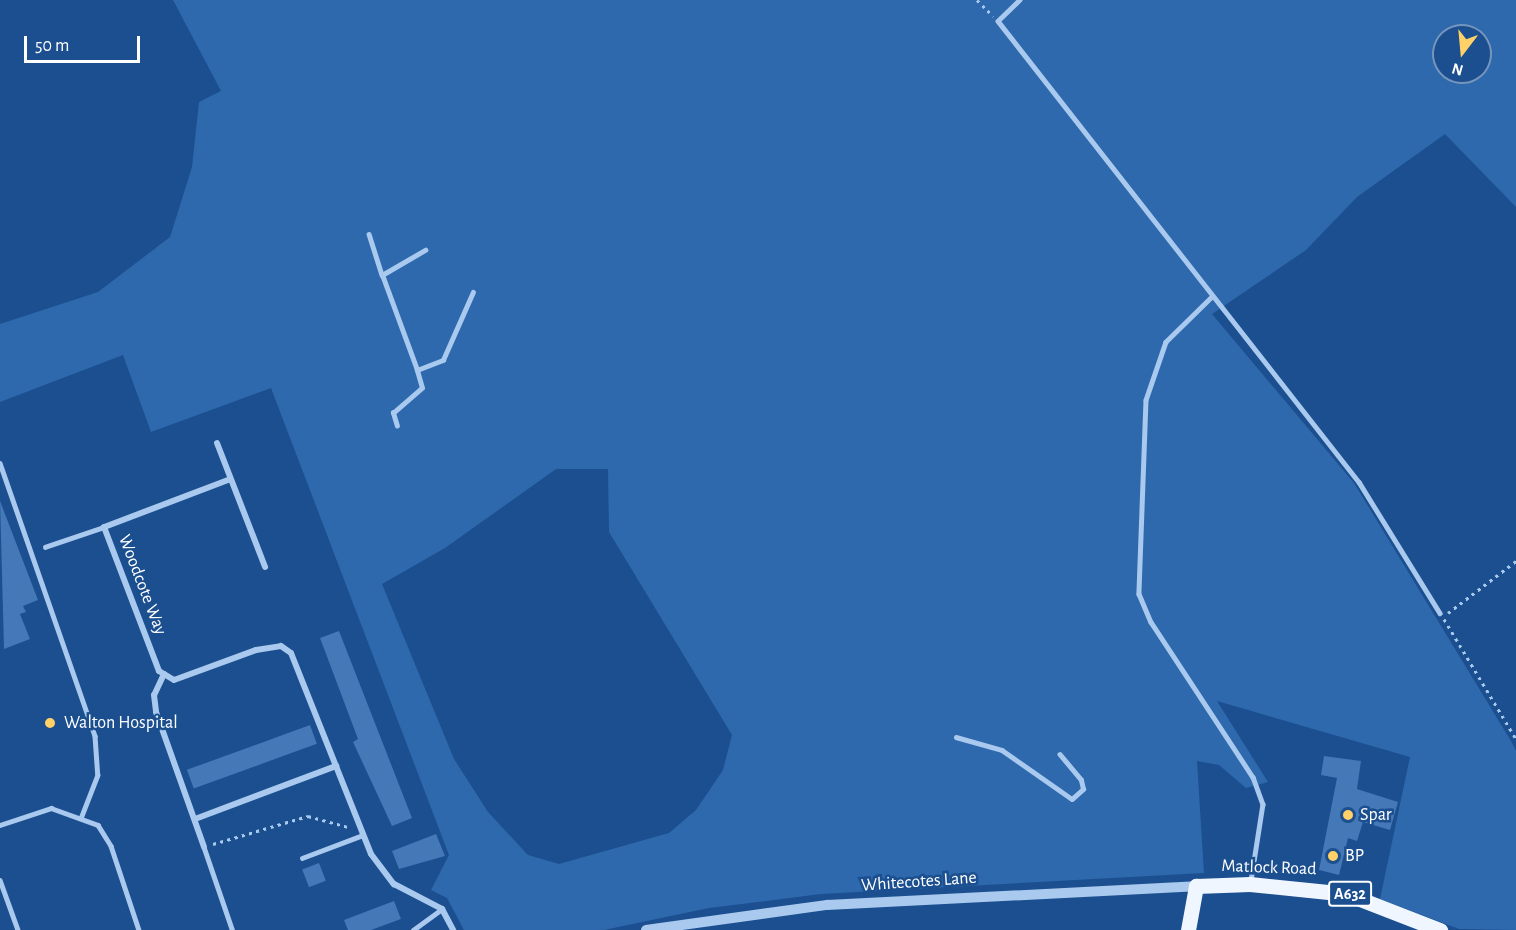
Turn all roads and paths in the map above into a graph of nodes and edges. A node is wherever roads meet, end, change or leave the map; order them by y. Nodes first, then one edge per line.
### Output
1 (977, 0) edge
2 (1020, 0) edge
3 (998, 21) junction
4 (369, 234) dead end
5 (425, 250) dead end
6 (382, 274) junction
7 (473, 292) dead end
8 (1211, 298) junction
9 (417, 370) junction
10 (397, 426) dead end
11 (217, 443) dead end
12 (0, 463) edge
13 (228, 480) junction
14 (104, 527) junction
15 (45, 547) dead end
16 (1516, 561) edge
17 (265, 567) dead end
18 (1440, 613) junction
19 (164, 674) junction
20 (956, 737) dead end
21 (1516, 739) edge
22 (1060, 755) dead end
23 (336, 766) junction
24 (82, 816) junction
25 (195, 819) junction
26 (0, 825) edge
27 (359, 825) junction
28 (363, 835) junction
29 (204, 847) junction
30 (302, 858) dead end
31 (0, 880) edge
32 (1250, 884) junction
33 (1197, 886) junction
34 (442, 909) junction
35 (232, 929) edge
36 (651, 929) edge
37 (18, 930) edge
38 (139, 930) edge
39 (413, 930) edge
40 (453, 930) edge
41 (1188, 930) edge
42 (1440, 930) edge

1 - 3 path
2 - 3 lane
3 - 8 lane
4 - 6 lane
5 - 6 lane
6 - 9 lane
7 - 9 lane
8 - 18 lane
8 - 32 lane
9 - 10 lane
11 - 13 street
12 - 24 lane
13 - 14 street, Woodcote Way
13 - 17 street
14 - 15 lane
14 - 19 street, Woodcote Way
16 - 18 path
18 - 21 path
19 - 23 street
19 - 25 street
20 - 22 lane
23 - 25 street
23 - 27 street
24 - 26 lane
24 - 38 lane
25 - 29 street
27 - 28 street
27 - 29 path
28 - 30 lane
28 - 34 street
29 - 35 lane
31 - 37 lane
32 - 33 main road, Matlock Road / A632
32 - 42 main road, Matlock Road / A632
33 - 36 street, Whitecotes Lane
33 - 41 main road
34 - 39 lane
34 - 40 street

